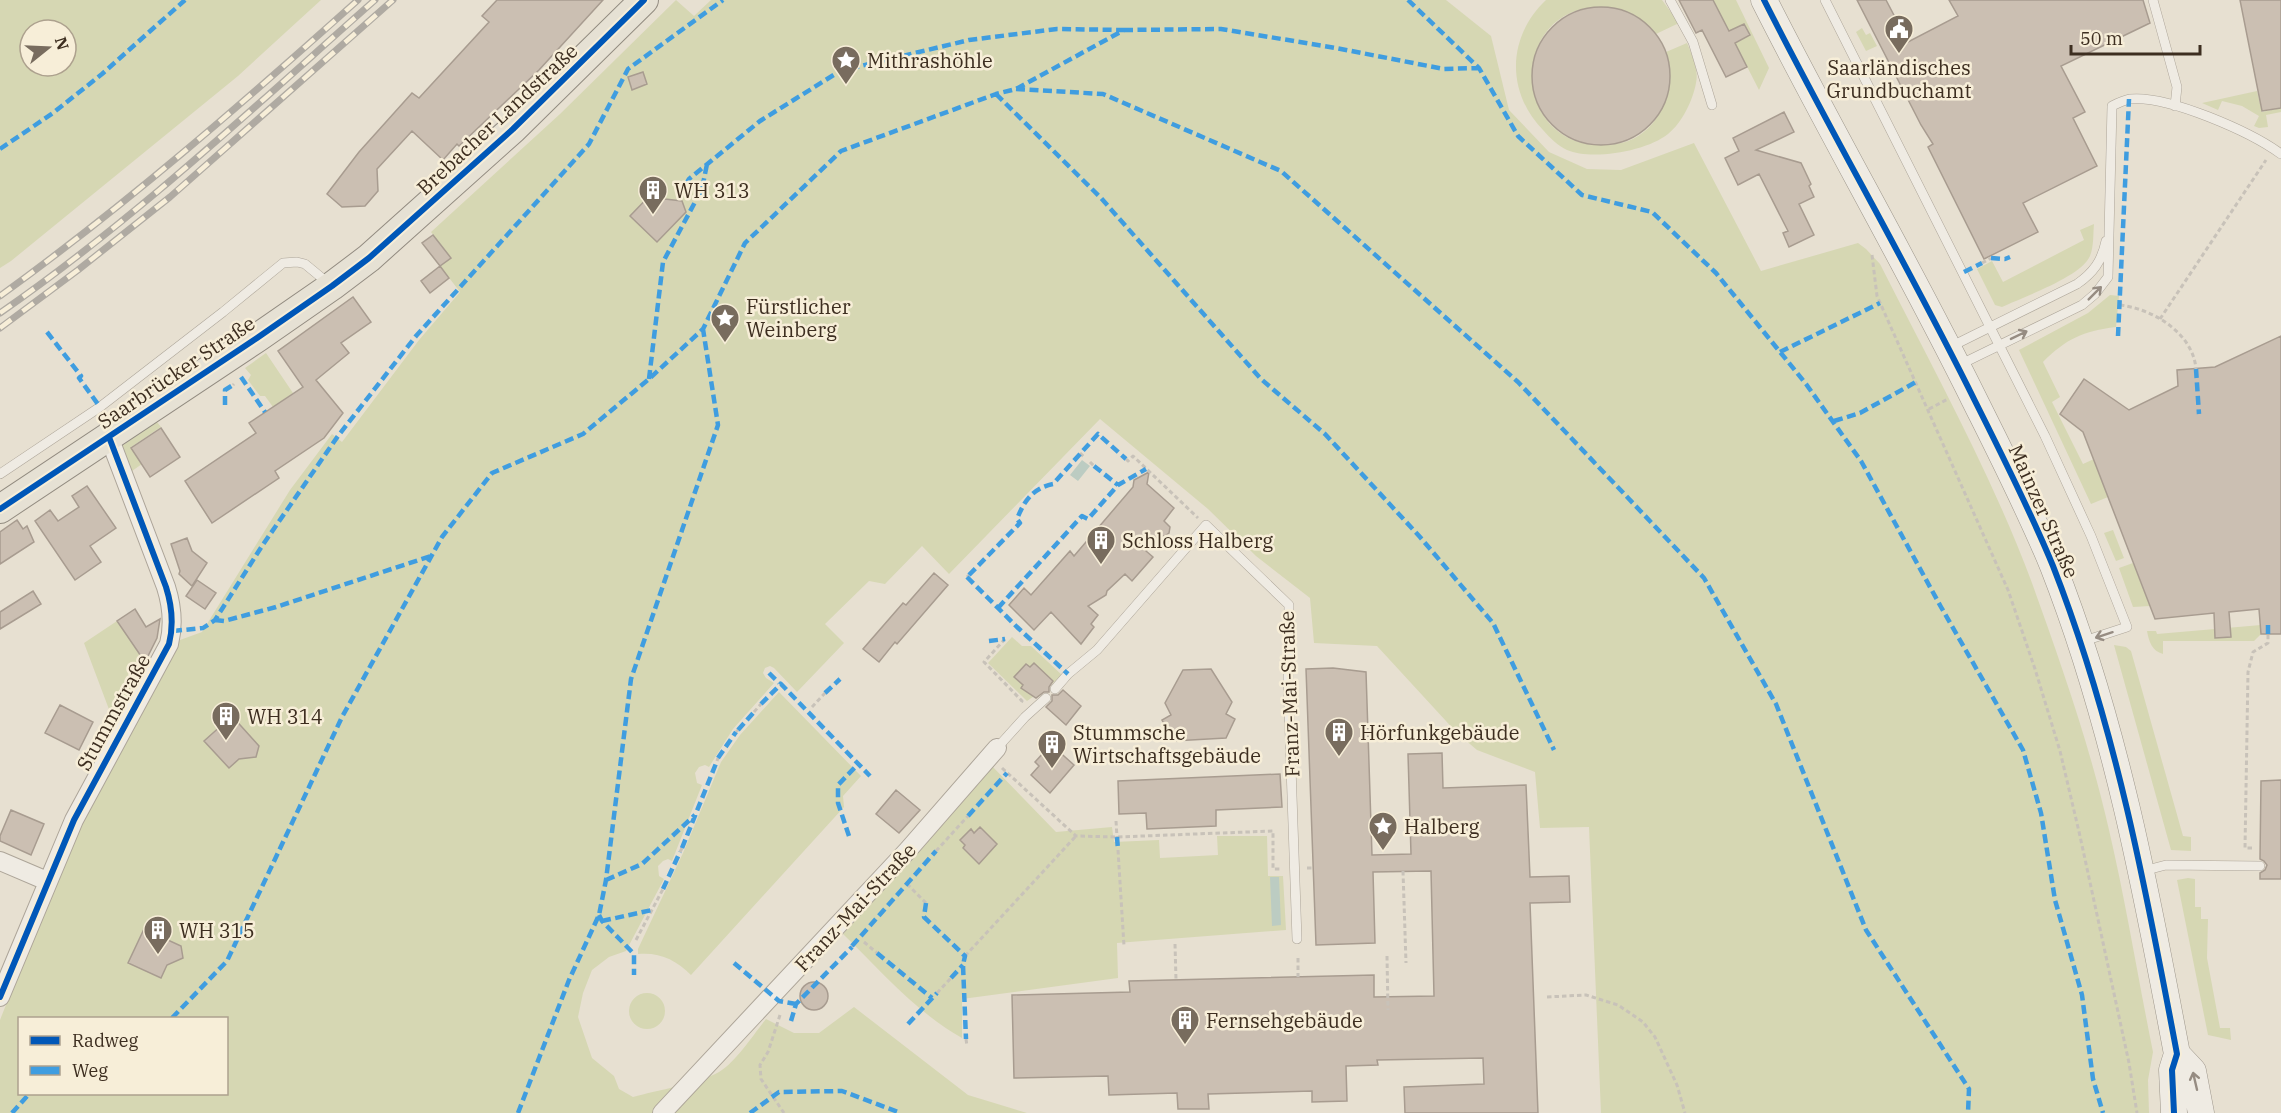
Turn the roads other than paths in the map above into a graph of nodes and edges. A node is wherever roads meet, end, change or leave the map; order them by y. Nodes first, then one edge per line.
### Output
1 (644, 0) edge
2 (1670, 0) edge
3 (1764, 0) edge
4 (1825, 0) edge
5 (2153, 0) edge
6 (1712, 105) dead end
7 (2175, 106) junction
8 (2277, 152) edge
9 (2108, 232) junction
10 (369, 258) joint
11 (332, 286) junction
12 (1991, 327) junction
13 (2000, 344) junction
14 (1954, 356) junction
15 (109, 437) junction
16 (0, 474) edge
17 (0, 509) edge
18 (2080, 643) junction
19 (1055, 688) dead end
20 (1046, 699) dead end
21 (993, 752) joint
22 (0, 861) edge
23 (2260, 866) dead end
24 (2142, 872) junction
25 (47, 880) junction
26 (1297, 939) dead end
27 (0, 997) edge
28 (2177, 1054) junction
29 (662, 1113) edge
30 (2174, 1113) edge
31 (2201, 1113) edge

1 - 10 main road, Brebacher Landstraße
2 - 6 lane
3 - 14 main road, Mainzer Straße
4 - 12 lane, Mainzer Straße
5 - 7 lane
7 - 8 lane
7 - 9 lane
9 - 12 lane
13 -> 9 lane
10 - 11 main road, Saarbrücker Straße
11 - 15 main road, Saarbrücker Straße
11 - 16 lane
12 - 13 lane, Mainzer Straße
12 - 14 lane
13 - 14 lane
13 -> 18 lane, Mainzer Straße
14 - 18 main road, Mainzer Straße
15 - 17 main road, Saarbrücker Straße
15 - 25 street, Stummstraße
18 - 24 main road, Mainzer Straße
19 - 26 lane, Franz-Mai-Straße
20 - 21 lane, Franz-Mai-Straße
21 - 29 street, Franz-Mai-Straße
22 - 25 street
23 - 24 lane
24 - 28 main road, Mainzer Straße
25 - 27 street, Stummstraße
28 - 30 main road, Mainzer Straße
31 -> 28 main road, Mainzer Straße

